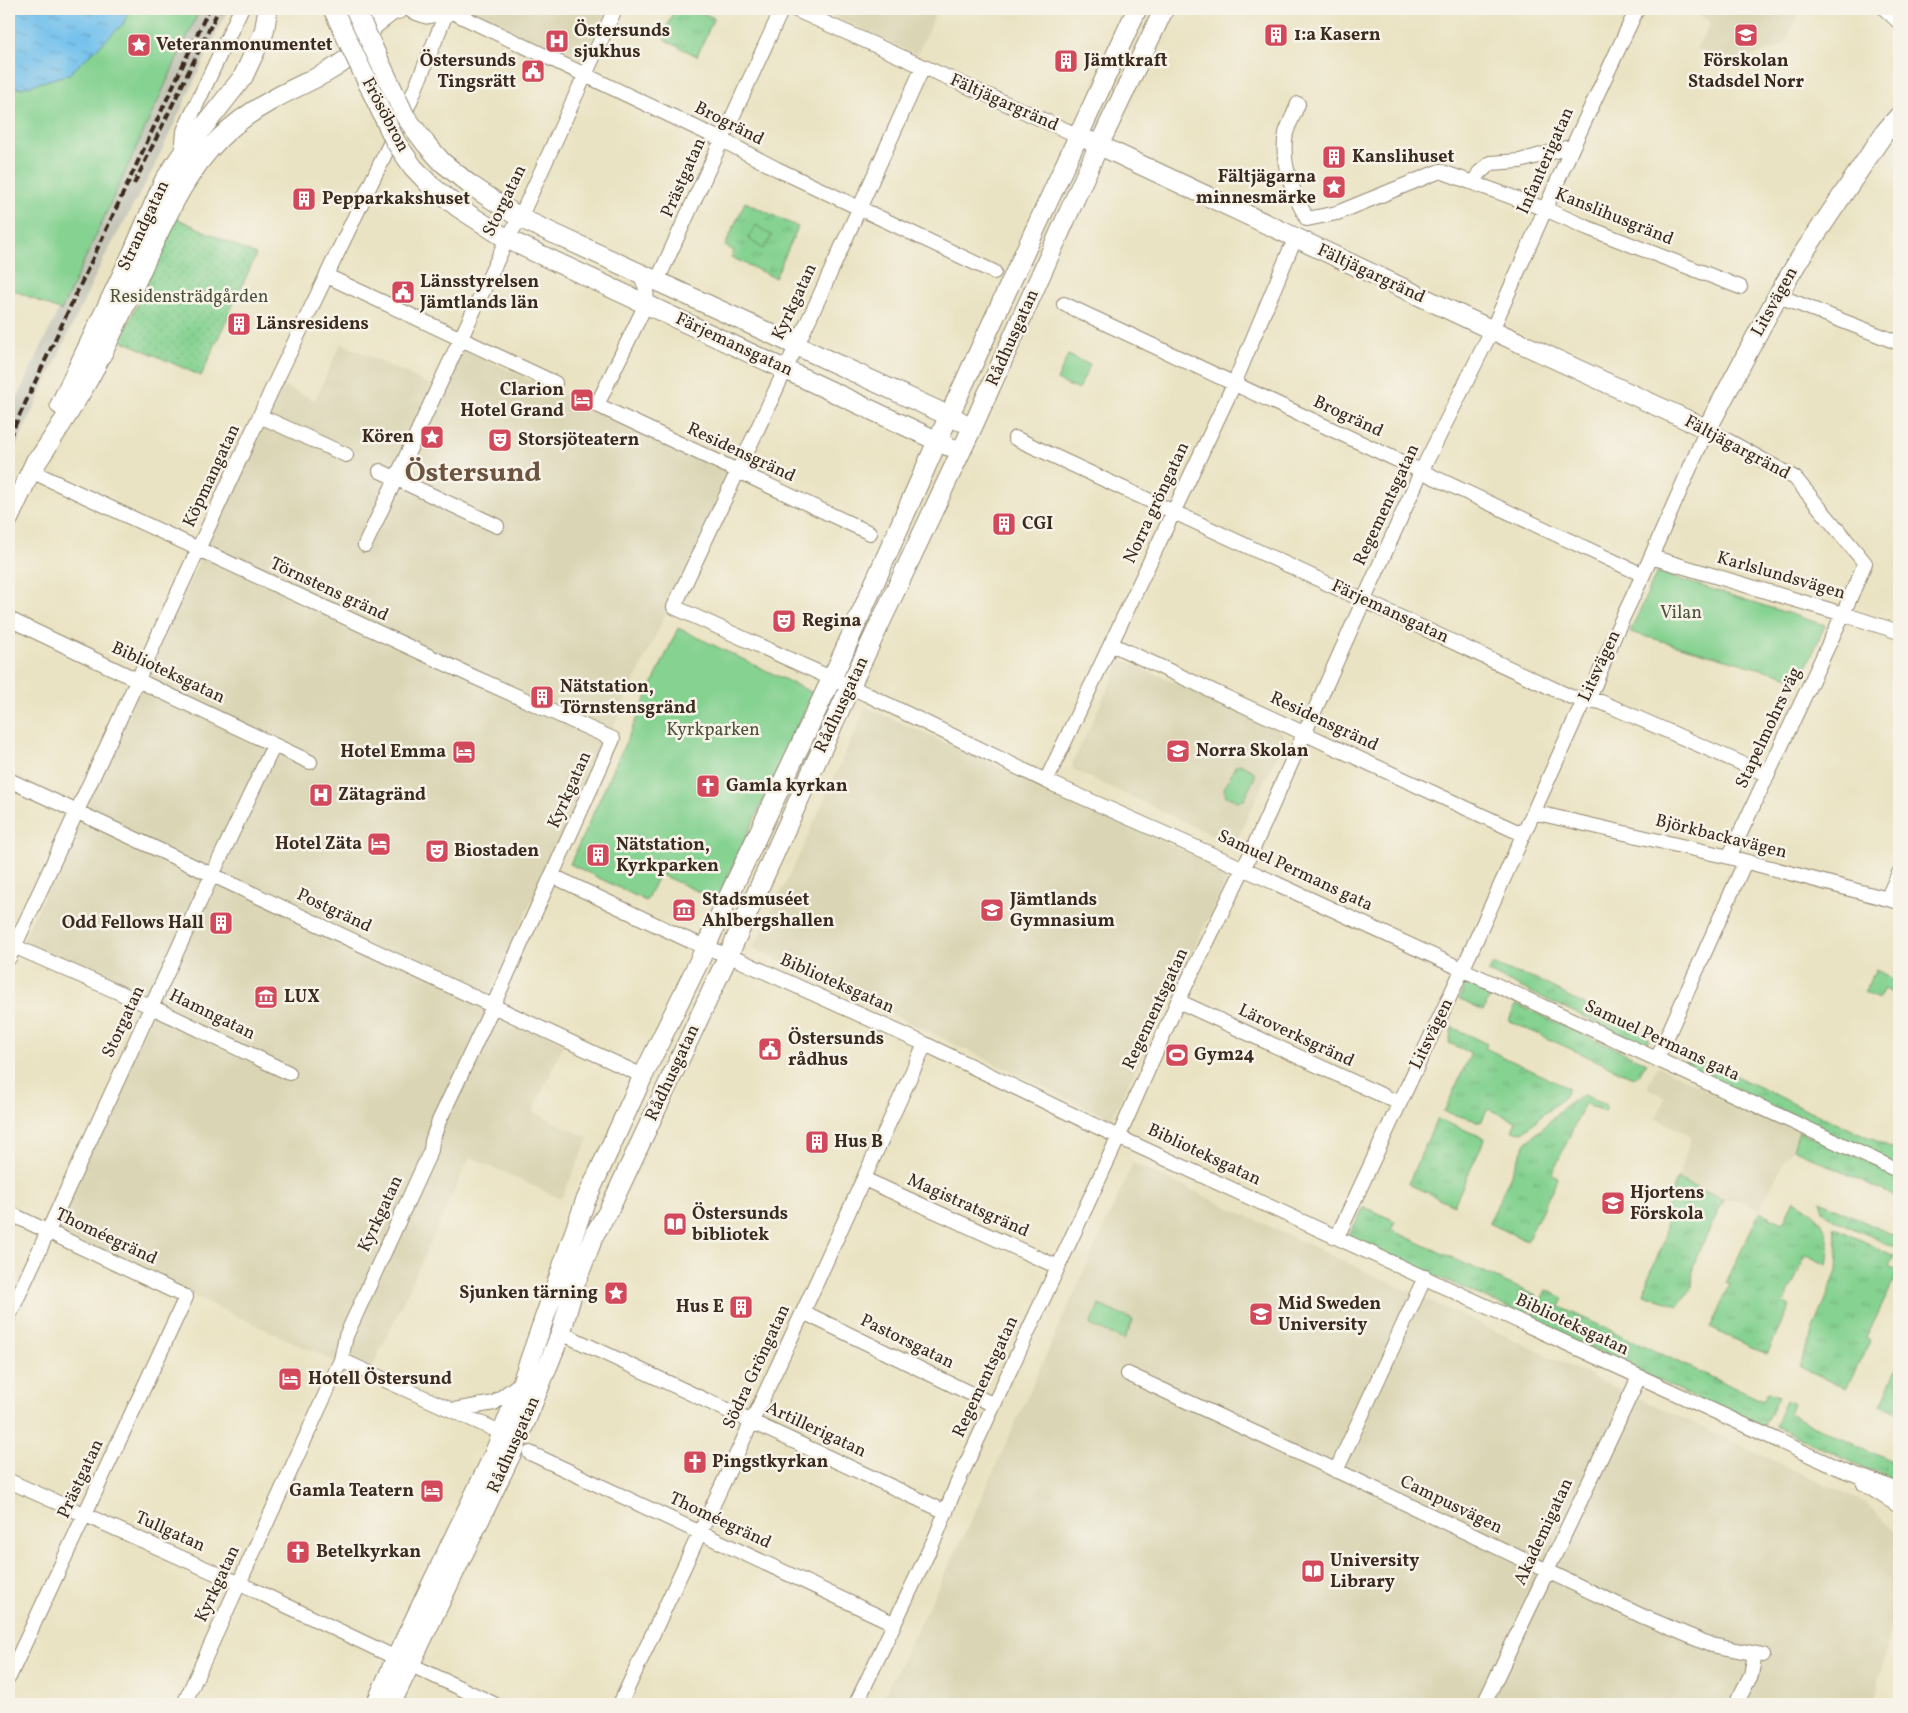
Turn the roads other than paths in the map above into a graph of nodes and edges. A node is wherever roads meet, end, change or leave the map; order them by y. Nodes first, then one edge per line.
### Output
1 (242, 9) edge
2 (268, 9) edge
3 (333, 9) edge
4 (354, 9) edge
5 (399, 9) edge
6 (413, 9) edge
7 (447, 9) edge
8 (615, 9) edge
9 (782, 9) edge
10 (794, 9) edge
11 (1137, 9) edge
12 (1164, 9) edge
13 (1637, 9) edge
14 (1885, 9) edge
15 (377, 16) edge
16 (1899, 22) edge
17 (923, 67) junction
18 (585, 75) junction
19 (1298, 104) dead end
20 (1899, 116) edge
21 (1079, 136) junction
22 (722, 140) junction
23 (1099, 145) junction
24 (1572, 146) junction
25 (182, 154) junction
26 (1474, 183) junction
27 (859, 208) junction
28 (1545, 209) junction
29 (520, 218) junction
30 (508, 239) junction
31 (1296, 239) junction
32 (994, 272) dead end
33 (639, 273) junction
34 (327, 276) junction
35 (657, 281) junction
36 (1740, 287) dead end
37 (1778, 295) junction
38 (646, 304) junction
39 (1064, 304) dead end
40 (1492, 330) junction
41 (461, 339) junction
42 (1899, 343) edge
43 (796, 346) junction
44 (785, 369) junction
45 (555, 383) dead end
46 (1234, 384) junction
47 (260, 416) junction
48 (950, 416) junction
49 (973, 426) junction
50 (1707, 429) junction
51 (1015, 438) dead end
52 (937, 442) junction
53 (960, 452) junction
54 (346, 455) dead end
55 (31, 471) junction
56 (380, 471) dead end
57 (737, 472) junction
58 (1422, 472) junction
59 (396, 479) junction
60 (1174, 511) junction
61 (9, 518) edge
62 (497, 526) dead end
63 (870, 534) dead end
64 (364, 545) dead end
65 (199, 549) junction
66 (1651, 557) junction
67 (1643, 576) junction
68 (1364, 600) junction
69 (674, 606) joint
70 (1844, 614) junction
71 (9, 619) edge
72 (1899, 632) edge
73 (1111, 644) junction
74 (831, 679) junction
75 (137, 680) junction
76 (850, 687) junction
77 (1585, 699) junction
78 (1305, 734) junction
79 (613, 740) joint
80 (274, 745) junction
81 (310, 762) dead end
82 (1768, 775) junction
83 (9, 780) edge
84 (1046, 781) junction
85 (76, 812) junction
86 (1533, 812) junction
87 (1522, 834) junction
88 (1729, 857) junction
89 (1745, 862) junction
90 (1243, 868) junction
91 (1899, 873) edge
92 (212, 875) junction
93 (553, 876) junction
94 (1893, 900) edge
95 (706, 947) junction
96 (11, 949) edge
97 (728, 956) junction
98 (1463, 970) junction
99 (1178, 1001) junction
100 (493, 1006) junction
101 (152, 1007) junction
102 (925, 1044) junction
103 (1658, 1059) junction
104 (289, 1073) dead end
105 (643, 1076) junction
106 (1399, 1103) junction
107 (1119, 1136) junction
108 (1899, 1171) edge
109 (864, 1178) junction
110 (9, 1212) edge
111 (48, 1231) junction
112 (1337, 1237) junction
113 (1058, 1267) junction
114 (1425, 1277) junction
115 (186, 1297) joint
116 (803, 1312) junction
117 (9, 1316) edge
118 (561, 1333) junction
119 (341, 1360) junction
120 (1128, 1374) dead end
121 (1639, 1377) junction
122 (522, 1382) junction
123 (994, 1405) junction
124 (454, 1410) junction
125 (752, 1421) junction
126 (516, 1442) junction
127 (1840, 1469) junction
128 (1336, 1470) junction
129 (9, 1481) edge
130 (1899, 1490) edge
131 (1899, 1506) edge
132 (946, 1512) junction
133 (84, 1515) junction
134 (700, 1532) junction
135 (1546, 1572) junction
136 (238, 1584) junction
137 (893, 1623) junction
138 (403, 1661) junction
139 (9, 1677) edge
140 (184, 1704) edge
141 (376, 1704) edge
142 (391, 1704) edge
143 (494, 1704) edge
144 (620, 1704) edge
145 (859, 1704) edge
146 (1484, 1704) edge
147 (1736, 1704) edge

1 - 25 street, Strandgatan
2 - 25 main road
3 - 30 main road, Frösöbron, bridge
4 - 29 main road, Frösöbron, bridge
5 - 15 main road
6 - 7 main road
7 - 18 street, Brogränd
7 - 34 street, Köpmangatan
8 - 18 street, Storgatan
9 - 22 street, Prästgatan
10 - 17 street, Fältjägargränd
11 - 21 main road, Rådhusgatan
12 - 23 main road, Rådhusgatan
13 - 24 street, Infanterigatan
14 - 16 street
15 - 55 main road, Strandgatan
17 - 21 street, Fältjägargränd
17 - 27 street, Kyrkgatan
18 - 22 street, Brogränd
18 - 29 street, Storgatan
19 - 26 street, Kanslihusgränd
20 - 37 main road, Litsvägen
21 - 23 main road, Fältjägargränd
21 - 48 main road, Rådhusgatan
22 - 27 street, Brogränd
22 - 35 street, Prästgatan
23 - 31 main road, Fältjägargränd
23 - 49 main road, Rådhusgatan
24 - 26 street
24 - 28 street, Infanterigatan
25 - 55 main road, Strandgatan
26 - 28 street, Kanslihusgränd
27 - 32 street, Brogränd
27 - 43 street, Kyrkgatan
28 - 36 street, Kanslihusgränd
28 - 40 street, Infanterigatan
29 - 30 street, Storgatan
29 - 33 main road, Färjemansgatan
30 - 38 main road, Färjemansgatan
30 - 41 street, Storgatan
31 - 40 main road, Fältjägargränd
31 - 46 street, Norra gröngatan
33 - 35 main road, Färjemansgatan
33 - 38 street
34 - 41 street
34 - 47 street, Köpmangatan
35 - 43 main road, Färjemansgatan
37 - 42 street
37 - 50 main road, Litsvägen
38 - 44 main road, Färjemansgatan
38 - 57 street, Residensgränd
39 - 46 street, Brogränd
40 - 50 main road, Fältjägargränd
40 - 58 street, Regementsgatan
41 - 45 street
41 - 59 street, Storgatan
43 - 44 street, Kyrkgatan
43 - 48 main road, Färjemansgatan
44 - 52 main road, Färjemansgatan
44 - 57 street, Kyrkgatan
46 - 58 street, Brogränd
46 - 60 street, Norra gröngatan
47 - 54 street
47 - 65 street, Köpmangatan
48 - 49 main road, Färjemansgatan
48 - 52 main road, Rådhusgatan
49 - 53 main road, Rådhusgatan
50 - 66 street, Litsvägen
50 - 70 street, Fältjägargränd
51 - 60 street, Färjemansgatan
52 - 53 main road, Färjemansgatan
52 - 74 main road, Rådhusgatan
53 - 76 main road, Rådhusgatan
55 - 61 main road, Strandgatan
55 - 65 street, Törnstens gränd
56 - 59 street
57 - 63 street, Residensgränd
57 - 69 street, Kyrkgatan
58 - 67 street, Brogränd
58 - 68 street, Regementsgatan
59 - 62 street
59 - 64 street, Storgatan
60 - 68 street, Färjemansgatan
60 - 73 street, Norra gröngatan
65 - 75 street, Köpmangatan
65 - 79 street, Törnstens gränd
66 - 67 street, Litsvägen
66 - 70 street, Karlslundsvägen
67 - 77 street, Litsvägen
68 - 77 street, Färjemansgatan
68 - 78 street, Regementsgatan
69 - 74 street, Samuel Permans gata
70 - 72 street, Karlslundsvägen
70 - 82 street, Stapelmohrs väg
71 - 75 street, Biblioteksgatan
73 - 78 street, Residensgränd
73 - 84 street, Norra gröngatan
74 - 76 street, Samuel Permans gata
74 - 95 main road, Rådhusgatan
75 - 80 street, Biblioteksgatan
75 - 85 street, Köpmangatan
76 - 84 street, Samuel Permans gata
76 - 97 main road, Rådhusgatan
77 - 82 street, Färjemansgatan
77 - 86 street, Litsvägen
78 - 87 street, Residensgränd
78 - 90 street, Regementsgatan
79 - 93 street, Kyrkgatan
80 - 81 street, Biblioteksgatan
80 - 92 street, Storgatan
82 - 88 street, Stapelmohrs väg
83 - 85 street, Postgränd
84 - 90 street, Samuel Permans gata
85 - 92 street, Postgränd
85 - 96 street, Köpmangatan
86 - 87 street, Litsvägen
86 - 88 street, Björkbackavägen
87 - 98 street, Litsvägen
88 - 89 street, Björkbackavägen
89 - 94 street, Björkbackavägen
89 - 103 street
90 - 98 street, Samuel Permans gata
90 - 99 street, Regementsgatan
91 - 94 street
92 - 100 street, Postgränd
92 - 101 street, Storgatan
93 - 95 street, Biblioteksgatan
93 - 100 street, Kyrkgatan
95 - 97 street, Biblioteksgatan
95 - 105 main road, Rådhusgatan
96 - 101 street, Hamngatan
97 - 102 street, Biblioteksgatan
97 - 118 main road, Rådhusgatan
98 - 103 street, Samuel Permans gata
98 - 106 street, Litsvägen
99 - 106 street, Läroverksgränd
99 - 107 street, Regementsgatan
100 - 105 street, Postgränd
100 - 119 street, Kyrkgatan
101 - 104 street, Hamngatan
101 - 111 street, Storgatan
102 - 107 street, Biblioteksgatan
102 - 109 street, Södra Gröngatan
103 - 108 street, Samuel Permans gata
105 - 122 main road, Rådhusgatan
106 - 112 street, Litsvägen
107 - 112 street, Biblioteksgatan
107 - 113 street, Regementsgatan
109 - 113 street, Magistratsgränd
109 - 116 street, Södra Gröngatan
110 - 111 street, Thoméegränd
111 - 115 street, Thoméegränd
111 - 117 street, Storgatan
112 - 114 street, Biblioteksgatan
113 - 123 street, Regementsgatan
114 - 121 street, Biblioteksgatan
114 - 128 street
115 - 133 street, Prästgatan
116 - 123 street, Pastorsgatan
116 - 125 street, Södra Gröngatan
118 - 125 street, Artillerigatan
118 - 126 main road, Rådhusgatan
119 - 124 street, Thoméegränd
119 - 136 street, Kyrkgatan
120 - 128 street, Campusvägen
121 - 127 street, Biblioteksgatan
121 - 135 street, Akademigatan
122 - 124 street
122 - 126 main road, Rådhusgatan
123 - 132 street, Regementsgatan
124 - 126 street, Thoméegränd
125 - 132 street, Artillerigatan
125 - 134 street, Södra Gröngatan
126 - 134 street, Thoméegränd
126 - 138 main road, Rådhusgatan
127 - 130 street, Biblioteksgatan
127 - 131 street, Biblioteksgatan
128 - 135 street, Campusvägen
129 - 133 street, Tullgatan
132 - 137 street, Regementsgatan
133 - 136 street, Tullgatan
133 - 139 street, Prästgatan
134 - 137 street, Thoméegränd
134 - 144 street, Södra Gröngatan
135 - 146 street, Akademigatan
135 - 147 street, Campusvägen
136 - 138 street, Tullgatan
136 - 140 street, Kyrkgatan
137 - 145 street, Regementsgatan
138 - 141 main road, Rådhusgatan
138 - 142 main road, Rådhusgatan
138 - 143 street, Tullgatan

